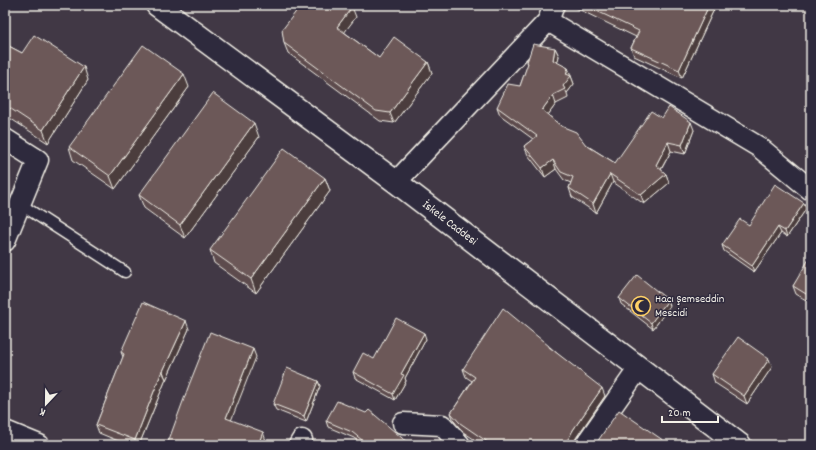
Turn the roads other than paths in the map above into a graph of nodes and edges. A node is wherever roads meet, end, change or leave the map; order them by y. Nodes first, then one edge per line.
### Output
1 (157, 5) edge
2 (551, 13) edge
3 (5, 139) edge
4 (396, 182) junction
5 (811, 190) edge
6 (20, 204) junction
7 (5, 241) edge
8 (125, 272) dead end
9 (639, 368) junction
10 (403, 423) dead end
11 (5, 431) edge
12 (39, 445) edge
13 (460, 445) edge
14 (584, 445) edge
15 (740, 445) edge

1 - 4 main road, İskele Caddesi
2 - 4 street
2 - 5 street
3 - 6 street
4 - 9 main road, İskele Caddesi
6 - 7 street
6 - 8 lane
9 - 14 street
9 - 15 main road, İskele Caddesi
10 - 13 street
11 - 12 street

